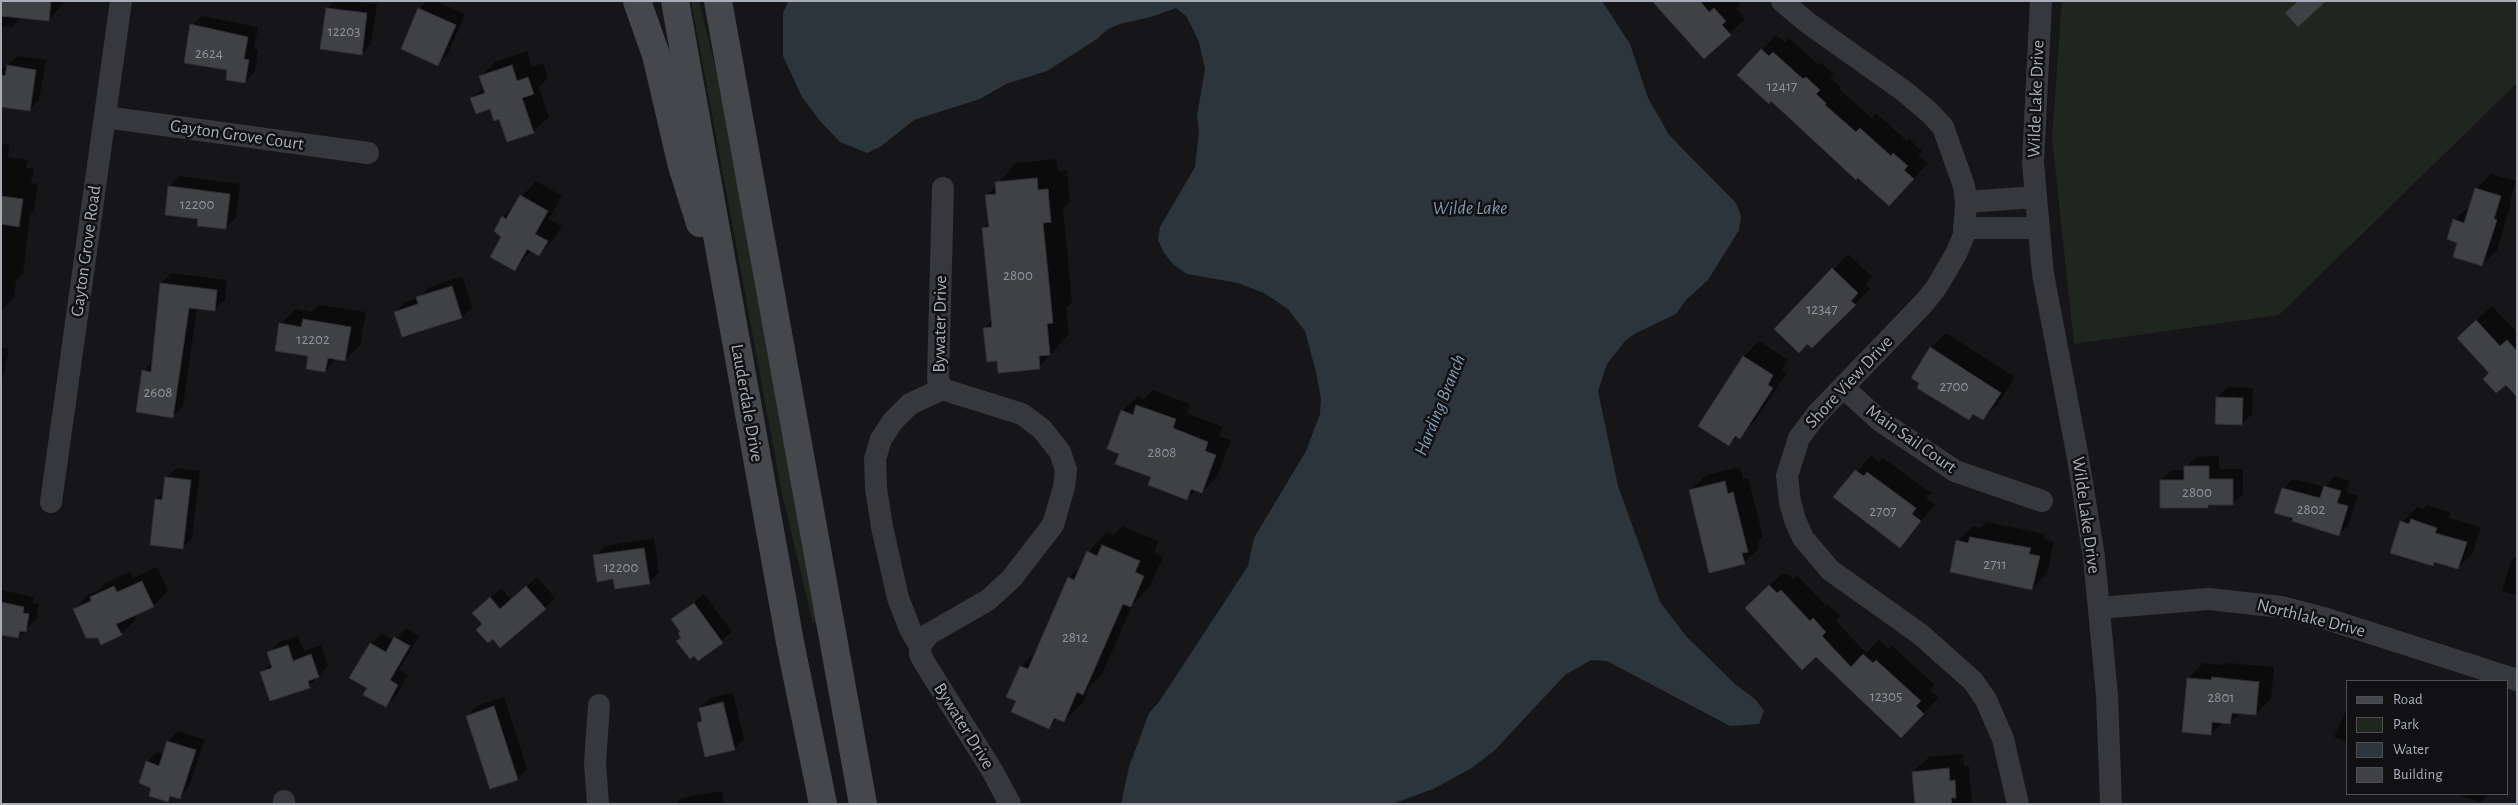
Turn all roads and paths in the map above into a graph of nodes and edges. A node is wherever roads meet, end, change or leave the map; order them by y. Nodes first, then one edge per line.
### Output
1 (121, 1) edge
2 (637, 1) edge
3 (675, 1) edge
4 (718, 1) edge
5 (1782, 1) edge
6 (2040, 1) edge
7 (105, 117) junction
8 (368, 153) dead end
9 (943, 188) dead end
10 (2036, 197) junction
11 (1966, 202) junction
12 (1964, 228) junction
13 (2039, 228) junction
14 (734, 331) junction
15 (1843, 387) junction
16 (942, 389) junction
17 (2042, 501) dead end
18 (51, 502) dead end
19 (2098, 608) junction
20 (920, 646) junction
21 (2517, 680) edge
22 (599, 705) dead end
23 (598, 804) edge
24 (823, 804) edge
25 (863, 804) edge
26 (1010, 804) edge
27 (2018, 804) edge
28 (2111, 804) edge

1 - 7 street, Gayton Grove Road
2 - 14 main road
3 - 14 main road, Lauderdale Drive
4 - 25 main road
5 - 11 street, Shore View Drive
6 - 10 street, Wilde Lake Drive
7 - 8 street, Gayton Grove Court
7 - 18 street, Gayton Grove Road
9 - 16 street, Bywater Drive
10 - 11 street
10 - 13 street, Wilde Lake Drive
11 - 12 street, Shore View Drive
12 - 13 street
12 - 15 street, Shore View Drive
13 - 19 street, Wilde Lake Drive
14 - 24 main road, Lauderdale Drive
15 - 17 street, Main Sail Court
15 - 27 street, Shore View Drive
16 - 20 street
16 - 20 street, Bywater Drive
19 - 21 street, Northlake Drive
19 - 28 street, Wilde Lake Drive
20 - 26 street, Bywater Drive
22 - 23 street

